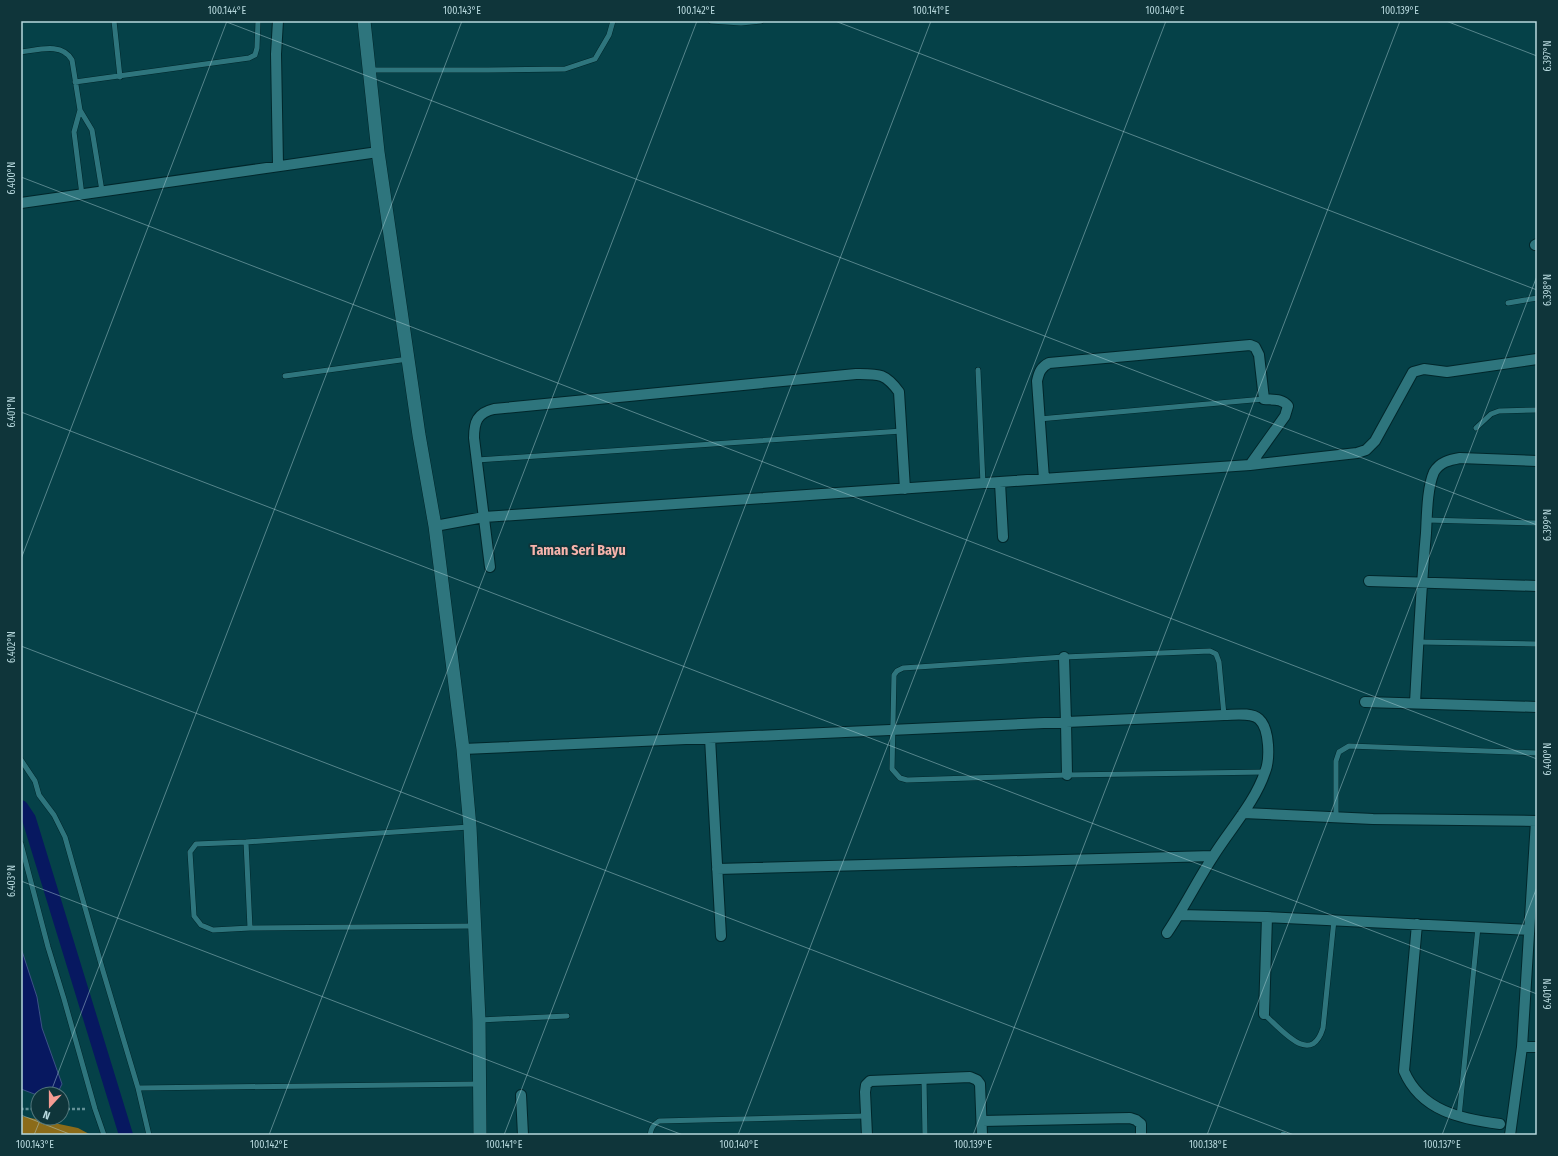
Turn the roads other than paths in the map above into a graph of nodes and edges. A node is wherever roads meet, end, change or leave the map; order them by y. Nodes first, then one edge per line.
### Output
1 (114, 21) edge
2 (258, 21) edge
3 (278, 21) edge
4 (364, 21) edge
5 (613, 21) edge
6 (711, 21) edge
7 (761, 21) edge
8 (738, 22) edge
9 (21, 52) edge
10 (368, 70) junction
11 (120, 77) junction
12 (75, 82) junction
13 (80, 110) junction
14 (378, 152) junction
15 (278, 165) junction
16 (102, 191) junction
17 (82, 195) junction
18 (21, 203) edge
19 (1537, 298) edge
20 (1508, 303) dead end
21 (409, 359) junction
22 (1537, 359) edge
23 (978, 370) dead end
24 (285, 376) dead end
25 (1264, 399) junction
26 (1537, 410) edge
27 (1039, 420) junction
28 (1476, 428) dead end
29 (902, 431) junction
30 (477, 460) junction
31 (1537, 461) edge
32 (1250, 465) junction
33 (1044, 479) junction
34 (1000, 483) junction
35 (983, 484) junction
36 (905, 489) junction
37 (484, 517) junction
38 (1427, 520) junction
39 (1537, 523) edge
40 (435, 526) junction
41 (1003, 537) dead end
42 (490, 567) dead end
43 (1369, 581) dead end
44 (1422, 583) junction
45 (1537, 586) edge
46 (1418, 642) junction
47 (1537, 644) edge
48 (1064, 657) junction
49 (1365, 702) dead end
50 (1415, 703) junction
51 (1537, 707) edge
52 (1224, 715) junction
53 (1066, 722) junction
54 (892, 730) junction
55 (710, 738) junction
56 (463, 749) junction
57 (1537, 753) edge
58 (21, 760) edge
59 (1266, 772) junction
60 (1067, 775) junction
61 (1243, 813) junction
62 (1336, 817) junction
63 (1536, 821) edge
64 (470, 827) junction
65 (246, 842) junction
66 (21, 844) edge
67 (1213, 856) junction
68 (717, 869) junction
69 (1179, 915) junction
70 (1267, 917) junction
71 (1334, 920) junction
72 (1417, 924) junction
73 (474, 926) junction
74 (1478, 927) junction
75 (250, 928) junction
76 (1530, 930) junction
77 (1166, 933) dead end
78 (721, 936) dead end
79 (1264, 1014) joint
80 (567, 1016) dead end
81 (479, 1020) junction
82 (1522, 1047) junction
83 (1537, 1047) edge
84 (924, 1079) junction
85 (480, 1084) junction
86 (138, 1088) junction
87 (521, 1095) dead end
88 (866, 1116) junction
89 (1459, 1117) junction
90 (982, 1121) junction
91 (1500, 1124) dead end
92 (104, 1135) edge
93 (149, 1135) edge
94 (480, 1135) edge
95 (523, 1135) edge
96 (650, 1135) edge
97 (867, 1135) edge
98 (925, 1135) edge
99 (982, 1135) edge
100 (1141, 1135) edge
101 (1510, 1135) edge

1 - 11 lane
2 - 11 lane
3 - 15 street
4 - 10 street
5 - 10 lane
6 - 8 lane
7 - 8 lane
9 - 12 lane
10 - 14 street
11 - 12 lane
12 - 13 lane
13 - 16 lane
13 - 17 lane
14 - 15 street
14 - 21 street
15 - 16 street
16 - 17 street
17 - 18 street
19 - 20 lane
21 - 24 lane
21 - 40 street
22 - 32 street
23 - 35 lane
25 - 27 lane
25 - 27 street
25 - 32 street
26 - 28 lane
27 - 33 street
29 - 30 lane
29 - 30 street
29 - 36 street
30 - 37 street
31 - 38 street
32 - 33 street
33 - 34 street
34 - 35 street
34 - 41 street
35 - 36 street
36 - 37 street
37 - 40 street
37 - 42 street
38 - 39 lane
38 - 44 street
40 - 56 street
43 - 44 street
44 - 45 street
44 - 46 street
46 - 47 lane
46 - 50 street
48 - 52 lane
48 - 53 street
48 - 54 lane
49 - 50 street
50 - 51 street
52 - 53 street
52 - 59 street
53 - 54 street
53 - 60 street
54 - 55 street
54 - 60 lane
55 - 56 street
55 - 68 street
56 - 64 street
57 - 62 lane
58 - 86 lane
59 - 60 lane
59 - 61 street
61 - 62 street
61 - 67 street
62 - 63 street
63 - 76 street
64 - 65 lane
64 - 73 street
65 - 75 lane
65 - 75 lane
66 - 92 lane
67 - 68 street
67 - 69 street
68 - 78 street
69 - 70 street
69 - 77 street
70 - 71 street
70 - 79 street
71 - 72 street
71 - 79 lane
72 - 74 street
72 - 89 street
73 - 75 lane
73 - 81 street
74 - 76 street
74 - 89 lane
76 - 82 street
80 - 81 lane
81 - 85 street
82 - 83 street
82 - 101 street
84 - 88 street
84 - 90 street
84 - 98 lane
85 - 86 lane
85 - 94 street
86 - 93 lane
87 - 95 street
88 - 96 lane
88 - 97 street
89 - 91 street
90 - 99 street
90 - 100 street

